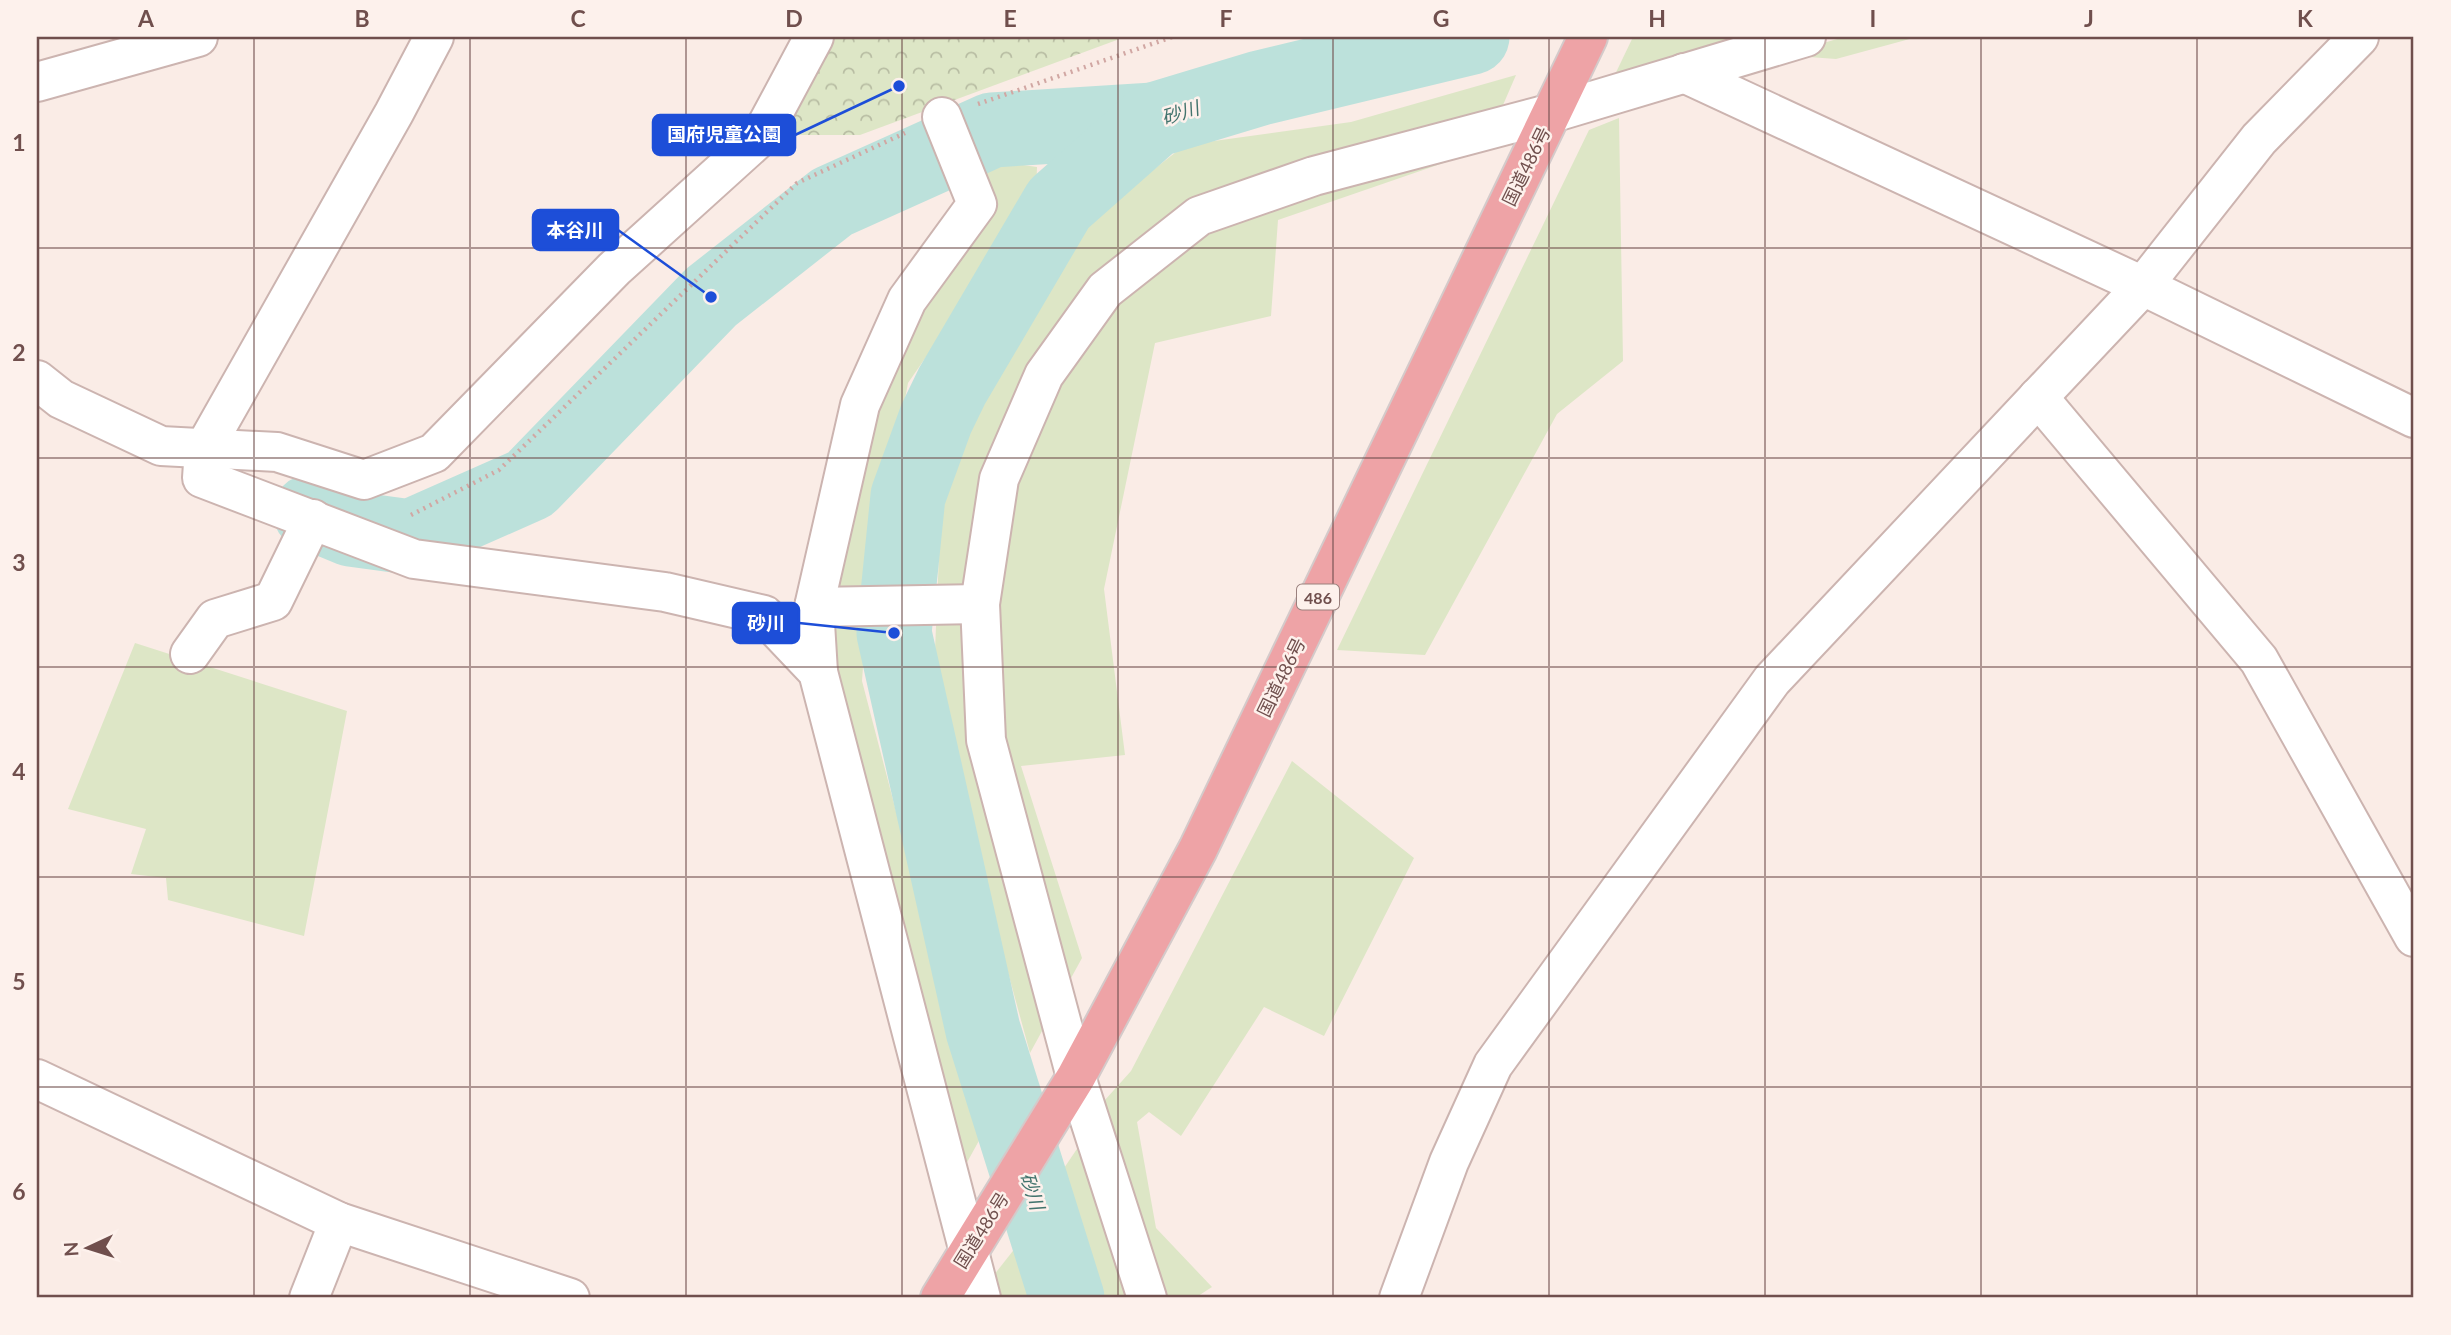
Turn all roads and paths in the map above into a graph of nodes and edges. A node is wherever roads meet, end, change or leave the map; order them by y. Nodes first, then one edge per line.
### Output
1 (198, 37) edge
2 (434, 37) edge
3 (814, 37) edge
4 (1172, 37) edge
5 (1588, 37) edge
6 (1806, 37) edge
7 (2359, 37) edge
8 (1684, 73) junction
9 (37, 82) edge
10 (1552, 113) junction
11 (942, 117) junction
12 (2143, 286) junction
13 (37, 380) edge
14 (2038, 397) junction
15 (2414, 418) edge
16 (204, 449) junction
17 (409, 516) dead end
18 (313, 519) junction
19 (981, 604) junction
20 (814, 607) junction
21 (190, 654) dead end
22 (818, 672) junction
23 (2414, 937) edge
24 (1076, 1077) junction
25 (37, 1079) edge
26 (339, 1223) junction
27 (968, 1252) junction
28 (309, 1298) edge
29 (570, 1298) edge
30 (940, 1298) edge
31 (981, 1298) edge
32 (1147, 1298) edge
33 (1399, 1298) edge

1 - 9 street
2 - 16 street
3 - 16 street
4 - 11 path
5 - 10 highway, 国道486号 / 486
6 - 8 street
7 - 12 street
8 - 10 street
8 - 12 street
10 - 19 street
10 - 24 highway, 国道486号 / 486
11 - 17 path
11 - 20 street
12 - 14 street
12 - 15 street
13 - 16 street
14 - 23 street
14 - 33 street
16 - 18 street
18 - 21 street
18 - 22 street
19 - 20 street
19 - 24 street
20 - 22 street
22 - 27 street
24 - 27 highway, 国道486号 / 486
24 - 32 street
25 - 26 street
26 - 28 street
26 - 29 street
27 - 30 highway, 国道486号 / 486
27 - 31 street

